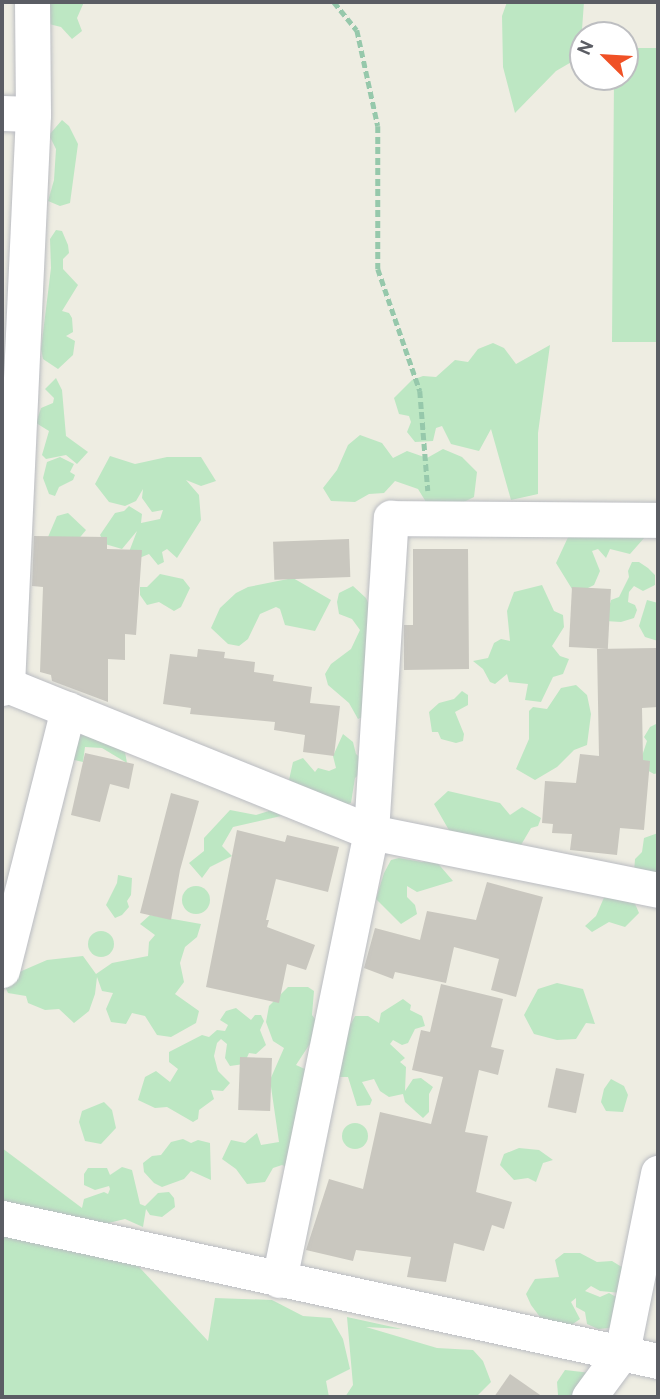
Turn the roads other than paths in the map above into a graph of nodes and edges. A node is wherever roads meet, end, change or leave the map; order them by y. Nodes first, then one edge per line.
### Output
1 (32, 2) edge
2 (18, 113) edge
3 (658, 520) edge
4 (5, 687) edge
5 (68, 709) junction
6 (371, 832) junction
7 (658, 890) edge
8 (2, 970) edge
9 (658, 1173) edge
10 (2, 1217) edge
11 (279, 1280) junction
12 (622, 1352) junction
13 (658, 1361) edge
14 (589, 1397) edge

1 - 2 street
2 - 4 street
3 - 6 street
4 - 5 street
5 - 6 street
5 - 8 street
6 - 7 street
6 - 11 street
9 - 12 street
10 - 11 street
11 - 12 street
12 - 13 street
12 - 14 street

